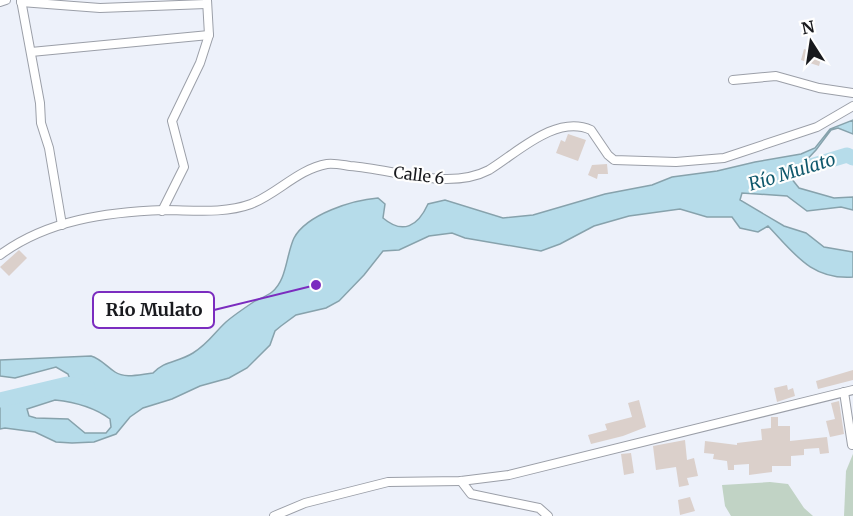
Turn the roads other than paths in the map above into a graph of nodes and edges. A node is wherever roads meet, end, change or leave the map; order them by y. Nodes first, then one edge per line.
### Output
1 (6, 0) edge
2 (21, 1) edge
3 (0, 2) edge
4 (207, 2) edge
5 (209, 35) junction
6 (31, 52) junction
7 (733, 80) dead end
8 (853, 93) edge
9 (853, 106) edge
10 (162, 210) junction
11 (62, 225) junction
12 (0, 255) edge
13 (853, 390) edge
14 (844, 392) junction
15 (852, 445) edge
16 (460, 481) junction
17 (274, 516) edge
18 (548, 516) edge

1 - 3 street
2 - 4 street
2 - 6 street
4 - 5 street
5 - 6 street
5 - 10 street
6 - 11 street
7 - 8 street
9 - 10 street, Calle 6
10 - 11 street, Calle 6
11 - 12 street, Calle 6
13 - 14 street
14 - 15 street
14 - 16 street
16 - 17 street
16 - 18 street

